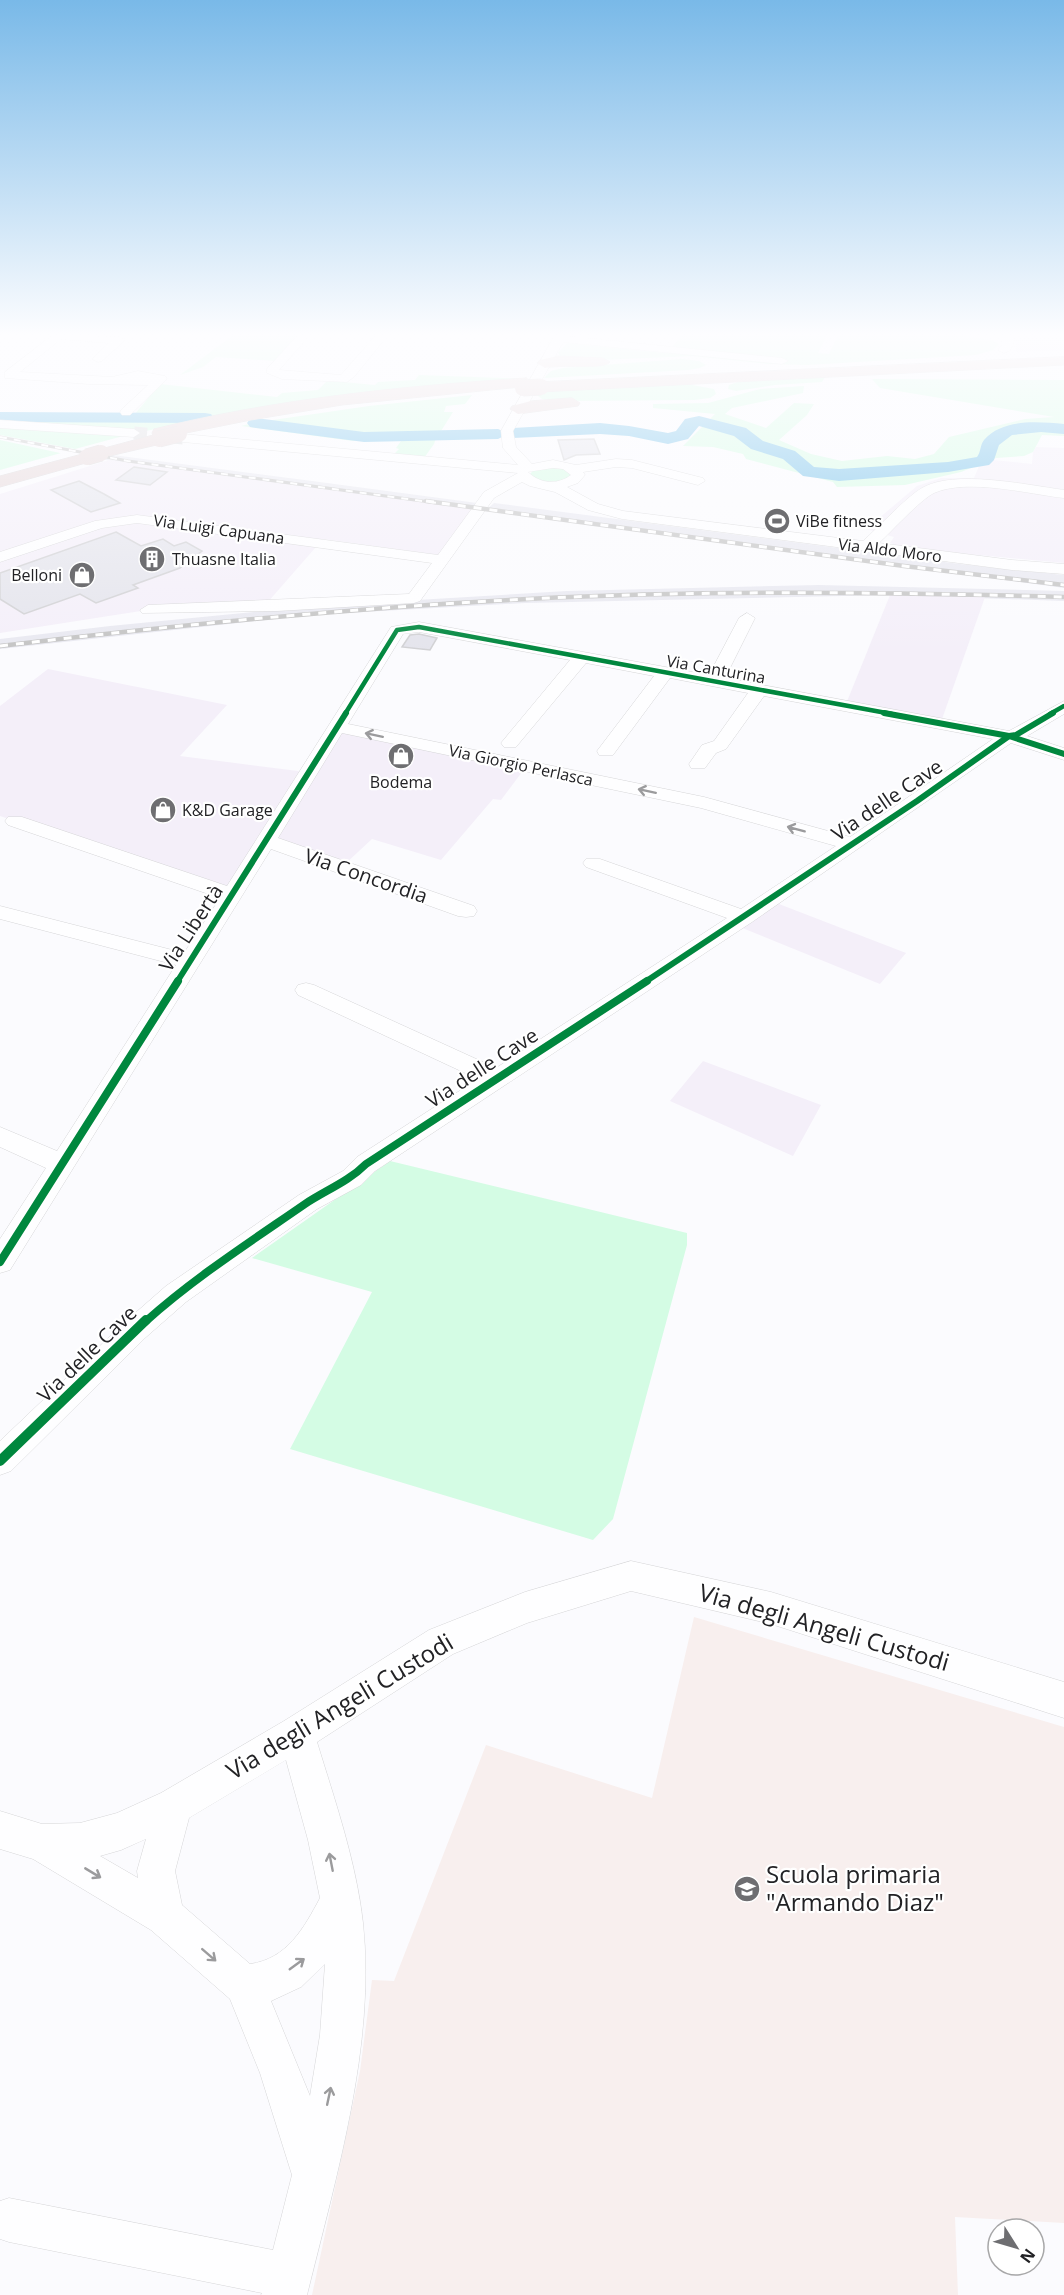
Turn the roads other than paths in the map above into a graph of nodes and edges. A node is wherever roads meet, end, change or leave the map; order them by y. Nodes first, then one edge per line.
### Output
1 (118, 442) tunnel mouth
2 (135, 442) tunnel mouth
3 (242, 442) edge
4 (510, 443) junction
5 (87, 454) junction
6 (546, 464) junction
7 (492, 467) junction
8 (524, 473) junction
9 (0, 475) edge
10 (574, 475) junction
11 (698, 481) dead end
12 (0, 482) edge
13 (544, 485) junction
14 (504, 487) junction
15 (1064, 494) edge
16 (577, 497) junction
17 (866, 547) junction
18 (0, 557) edge
19 (443, 560) junction
20 (1064, 569) edge
21 (148, 610) dead end
22 (747, 618) dead end
23 (419, 627) joint
24 (581, 658) junction
25 (665, 673) junction
26 (714, 682) junction
27 (759, 690) junction
28 (1064, 706) edge
29 (337, 727) junction
30 (1009, 736) junction
31 (510, 743) dead end
32 (606, 751) dead end
33 (1064, 754) edge
34 (698, 764) dead end
35 (15, 821) dead end
36 (266, 841) junction
37 (853, 844) junction
38 (593, 863) dead end
39 (232, 895) junction
40 (466, 911) dead end
41 (0, 912) edge
42 (744, 917) junction
43 (189, 962) junction
44 (306, 990) dead end
45 (497, 1078) junction
46 (0, 1136) edge
47 (61, 1164) junction
48 (0, 1262) edge
49 (0, 1461) edge
50 (1064, 1700) edge
51 (297, 1734) junction
52 (174, 1806) junction
53 (0, 1830) edge
54 (42, 1843) junction
55 (339, 1902) junction
56 (165, 1916) junction
57 (244, 1985) junction
58 (313, 2174) junction
59 (9, 2220) dead end
60 (287, 2286) edge

1 - 5 highway
2 - 5 highway
3 - 7 street
4 - 6 street
4 - 7 street
4 - 8 street
5 - 9 highway
5 - 12 highway
6 - 8 street
6 - 10 street
7 - 8 street
8 - 13 street, Via Aldo Moro
8 - 14 street
10 - 11 street
10 - 13 street
10 - 16 street
13 - 14 street
13 - 16 street, Via Aldo Moro
14 - 19 street
15 - 17 street
16 - 17 street, Via Aldo Moro
17 - 20 street, Via Aldo Moro
18 - 19 street, Via Luigi Capuana
19 - 21 street
22 - 26 street
23 - 24 street, Via Canturina
23 - 29 street, Via Libertà
24 - 25 street, Via Canturina
24 - 31 street
25 - 26 street, Via Canturina
25 - 32 street
26 - 27 street, Via Canturina
27 - 30 street, Via Canturina
27 - 34 street
28 - 30 street, Via delle Cave
29 - 36 street, Via Libertà
37 -> 29 street, Via Giorgio Perlasca
30 - 33 street, Via Canturina
30 - 37 street, Via delle Cave
35 - 39 street, Via Libertà
36 - 39 street, Via Libertà
36 - 40 street, Via Concordia
37 - 42 street, Via delle Cave
38 - 42 street
39 - 43 street, Via Libertà
41 - 43 street
42 - 45 street, Via delle Cave
43 - 47 street, Via Libertà
44 - 45 street
45 - 49 street, Via delle Cave
46 - 47 street
47 - 48 street, Via Libertà
50 - 51 street, Via degli Angeli Custodi
51 - 52 street, Via degli Angeli Custodi
55 -> 51 street
52 - 54 street, Via degli Angeli Custodi
52 - 56 street
53 - 54 street, Via degli Angeli Custodi
54 -> 56 street
57 -> 55 street
58 -> 55 street
56 -> 57 street
57 - 58 street
58 - 60 street
59 - 60 street

